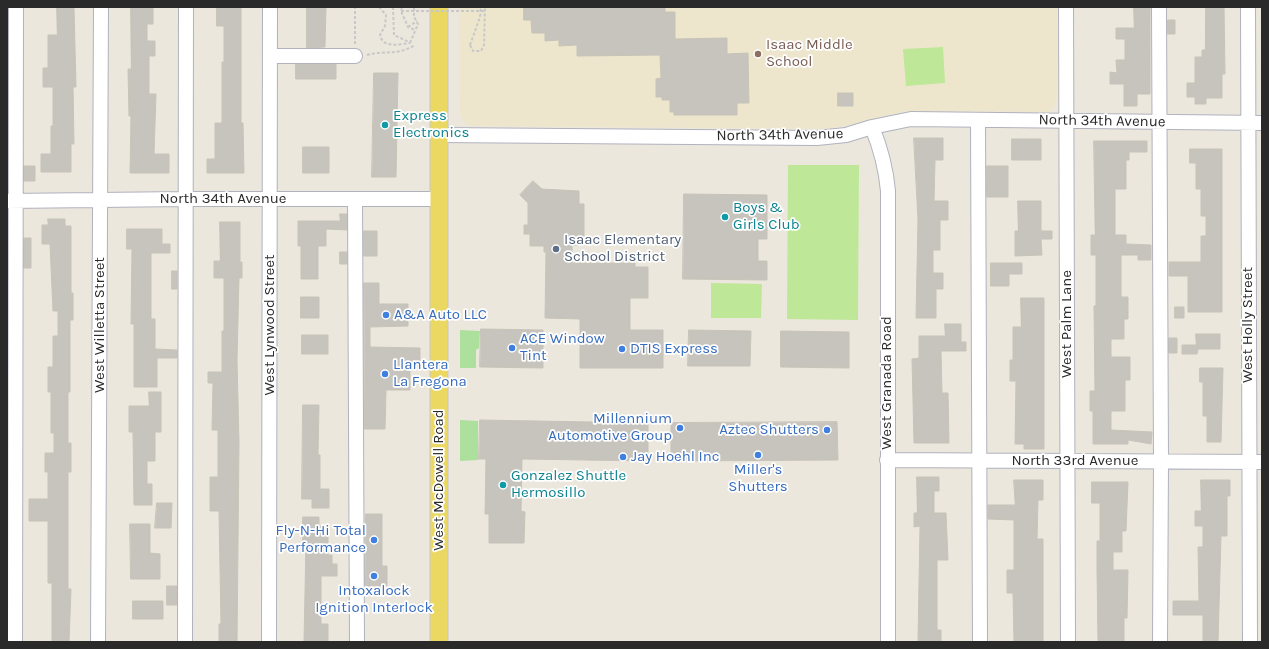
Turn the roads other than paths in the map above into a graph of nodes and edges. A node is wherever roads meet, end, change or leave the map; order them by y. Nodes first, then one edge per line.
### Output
1 (16, 7) edge
2 (101, 7) edge
3 (186, 7) edge
4 (270, 7) edge
5 (439, 7) edge
6 (1066, 7) edge
7 (1159, 7) edge
8 (1248, 7) edge
9 (270, 56) junction
10 (354, 56) road end
11 (978, 120) junction
12 (1066, 120) junction
13 (1160, 122) junction
14 (1255, 123) edge
15 (872, 127) junction
16 (439, 135) junction
17 (270, 198) junction
18 (186, 199) junction
19 (355, 199) junction
20 (439, 199) junction
21 (100, 200) junction
22 (11, 201) edge
23 (887, 460) junction
24 (980, 461) junction
25 (1068, 461) junction
26 (1161, 462) junction
27 (1255, 462) edge
28 (15, 642) edge
29 (98, 642) edge
30 (185, 642) edge
31 (269, 642) edge
32 (357, 642) edge
33 (439, 642) edge
34 (888, 642) edge
35 (980, 642) edge
36 (1068, 642) edge
37 (1160, 642) edge
38 (1250, 642) edge

1 - 22 street
2 - 21 street, West Willetta Street
3 - 18 street
4 - 9 street, West Lynwood Street
5 - 16 main road, West McDowell Road
6 - 12 street, West Palm Lane
7 - 13 street
8 - 14 street, West Holly Street
9 - 10 street
9 - 17 street, West Lynwood Street
11 - 12 street, North 34th Avenue
11 - 15 street, North 34th Avenue
11 - 24 street
12 - 13 street, North 34th Avenue
12 - 25 street, West Palm Lane
13 - 14 street, North 34th Avenue
13 - 26 street
14 - 27 street, West Holly Street
15 - 16 street, North 34th Avenue
15 - 23 street, West Granada Road
16 - 20 main road, West McDowell Road
17 - 18 street, North 34th Avenue
17 - 19 street, North 34th Avenue
17 - 31 street, West Lynwood Street
18 - 21 street, North 34th Avenue
18 - 30 street
19 - 20 street, North 34th Avenue
19 - 32 street
20 - 33 main road, West McDowell Road
21 - 22 street, North 34th Avenue
21 - 29 street, West Willetta Street
22 - 28 street
23 - 24 street, North 33rd Avenue
23 - 34 street, West Granada Road
24 - 25 street, North 33rd Avenue
24 - 35 street
25 - 26 street, North 33rd Avenue
25 - 36 street, West Palm Lane
26 - 27 street, North 33rd Avenue
26 - 37 street
27 - 38 street, West Holly Street

